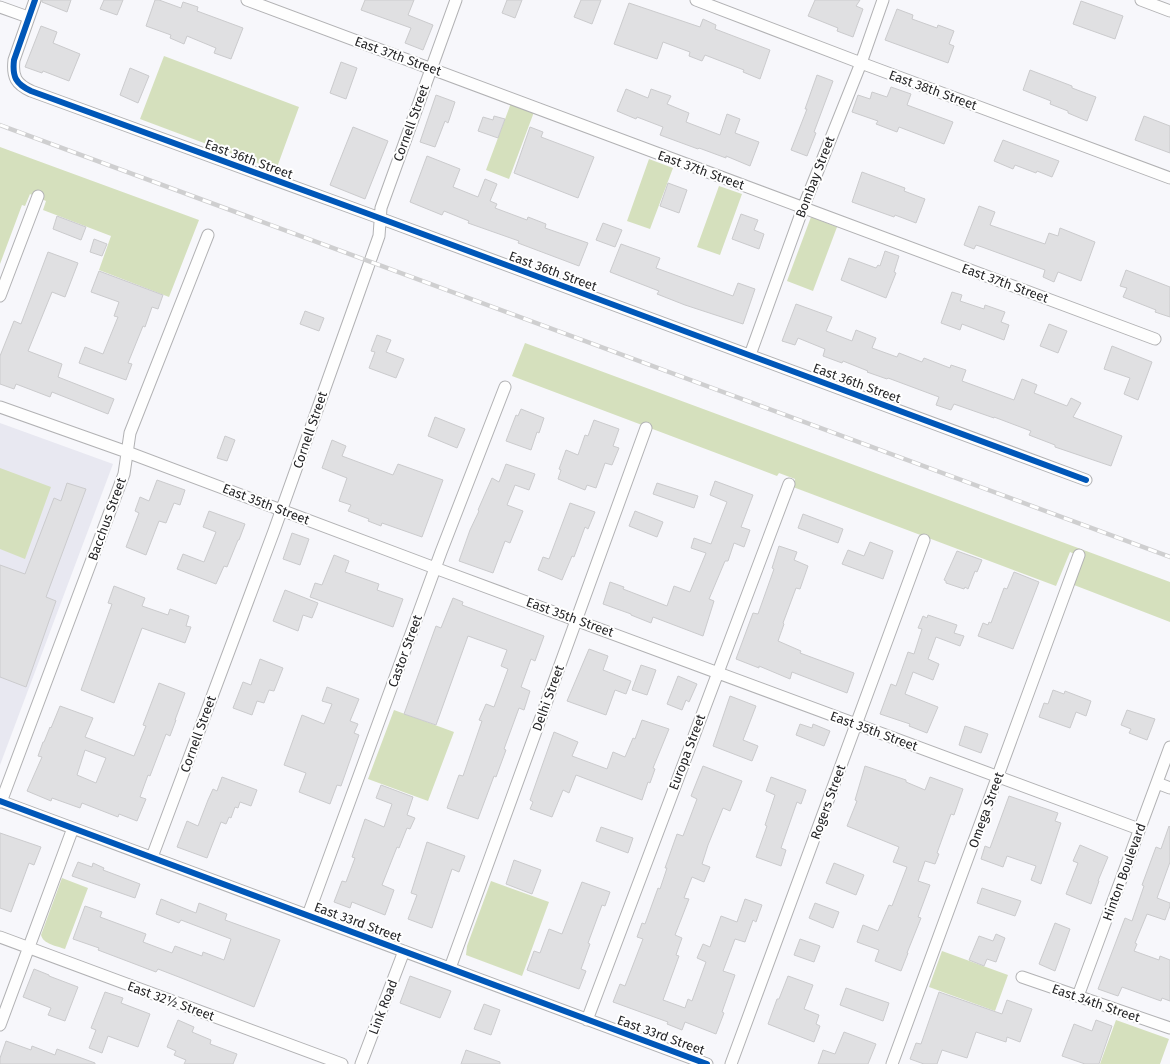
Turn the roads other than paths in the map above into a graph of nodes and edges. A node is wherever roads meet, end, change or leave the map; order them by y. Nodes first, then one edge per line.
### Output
1 (35, 0) edge
2 (246, 0) edge
3 (456, 0) edge
4 (696, 0) edge
5 (883, 0) edge
6 (1141, 0) edge
7 (0, 7) edge
8 (1170, 11) edge
9 (28, 18) junction
10 (861, 63) junction
11 (431, 68) junction
12 (1170, 178) edge
13 (38, 196) dead end
14 (803, 208) junction
15 (381, 219) junction
16 (208, 235) dead end
17 (0, 296) edge
18 (1156, 339) dead end
19 (750, 355) junction
20 (505, 387) dead end
21 (0, 407) edge
22 (646, 428) dead end
23 (127, 452) junction
24 (1086, 480) dead end
25 (789, 484) dead end
26 (282, 510) junction
27 (924, 540) dead end
28 (1079, 555) dead end
29 (435, 568) junction
30 (577, 620) junction
31 (717, 672) junction
32 (857, 724) junction
33 (1170, 747) edge
34 (998, 777) junction
35 (1157, 783) junction
36 (1170, 788) edge
37 (1, 802) edge
38 (73, 828) junction
39 (1140, 829) junction
40 (152, 857) junction
41 (308, 915) junction
42 (0, 937) edge
43 (28, 948) junction
44 (404, 951) junction
45 (450, 968) junction
46 (1022, 977) dead end
47 (1078, 996) junction
48 (587, 1020) junction
49 (0, 1024) edge
50 (1170, 1028) edge
51 (342, 1064) edge
52 (361, 1064) edge
53 (707, 1064) edge
54 (731, 1064) edge
55 (892, 1064) edge

1 - 9 street
2 - 11 street, East 37th Street
3 - 11 street, Cornell Street
4 - 10 street, East 38th Street
5 - 10 street, Bombay Street
6 - 8 street
7 - 9 street
9 - 15 street, East 36th Street
10 - 12 street, East 38th Street
10 - 14 street, Bombay Street
11 - 14 street, East 37th Street
11 - 15 street, Cornell Street
13 - 17 street
14 - 18 street, East 37th Street
14 - 19 street, Bombay Street
15 - 19 street, East 36th Street
15 - 26 street, Cornell Street
16 - 23 street, Bacchus Street
19 - 24 street, East 36th Street
20 - 29 street, Castor Street
21 - 23 street, East 35th Street
22 - 30 street, Delhi Street
23 - 26 street, East 35th Street
23 - 37 street, Bacchus Street
25 - 31 street, Europa Street
26 - 29 street, East 35th Street
26 - 40 street, Cornell Street
27 - 32 street, Rogers Street
28 - 34 street, Omega Street
29 - 30 street, East 35th Street
29 - 41 street, Castor Street
30 - 31 street, East 35th Street
30 - 45 street, Delhi Street
31 - 32 street, East 35th Street
31 - 48 street, Europa Street
32 - 34 street, East 35th Street
32 - 54 street, Rogers Street
33 - 35 street, Hinton Boulevard
34 - 39 street, East 35th Street
34 - 55 street, Omega Street
35 - 36 street
35 - 39 street, Hinton Boulevard
37 - 38 street, East 33rd Street
38 - 40 street, East 33rd Street
38 - 43 street
39 - 47 street, Hinton Boulevard
40 - 41 street, East 33rd Street
41 - 44 street, East 33rd Street
42 - 43 street, East 32½ Street
43 - 49 street
43 - 51 street, East 32½ Street
44 - 45 street, East 33rd Street
44 - 52 street, Link Road
45 - 48 street, East 33rd Street
46 - 47 street, East 34th Street
47 - 50 street, East 34th Street
48 - 53 street, East 33rd Street

